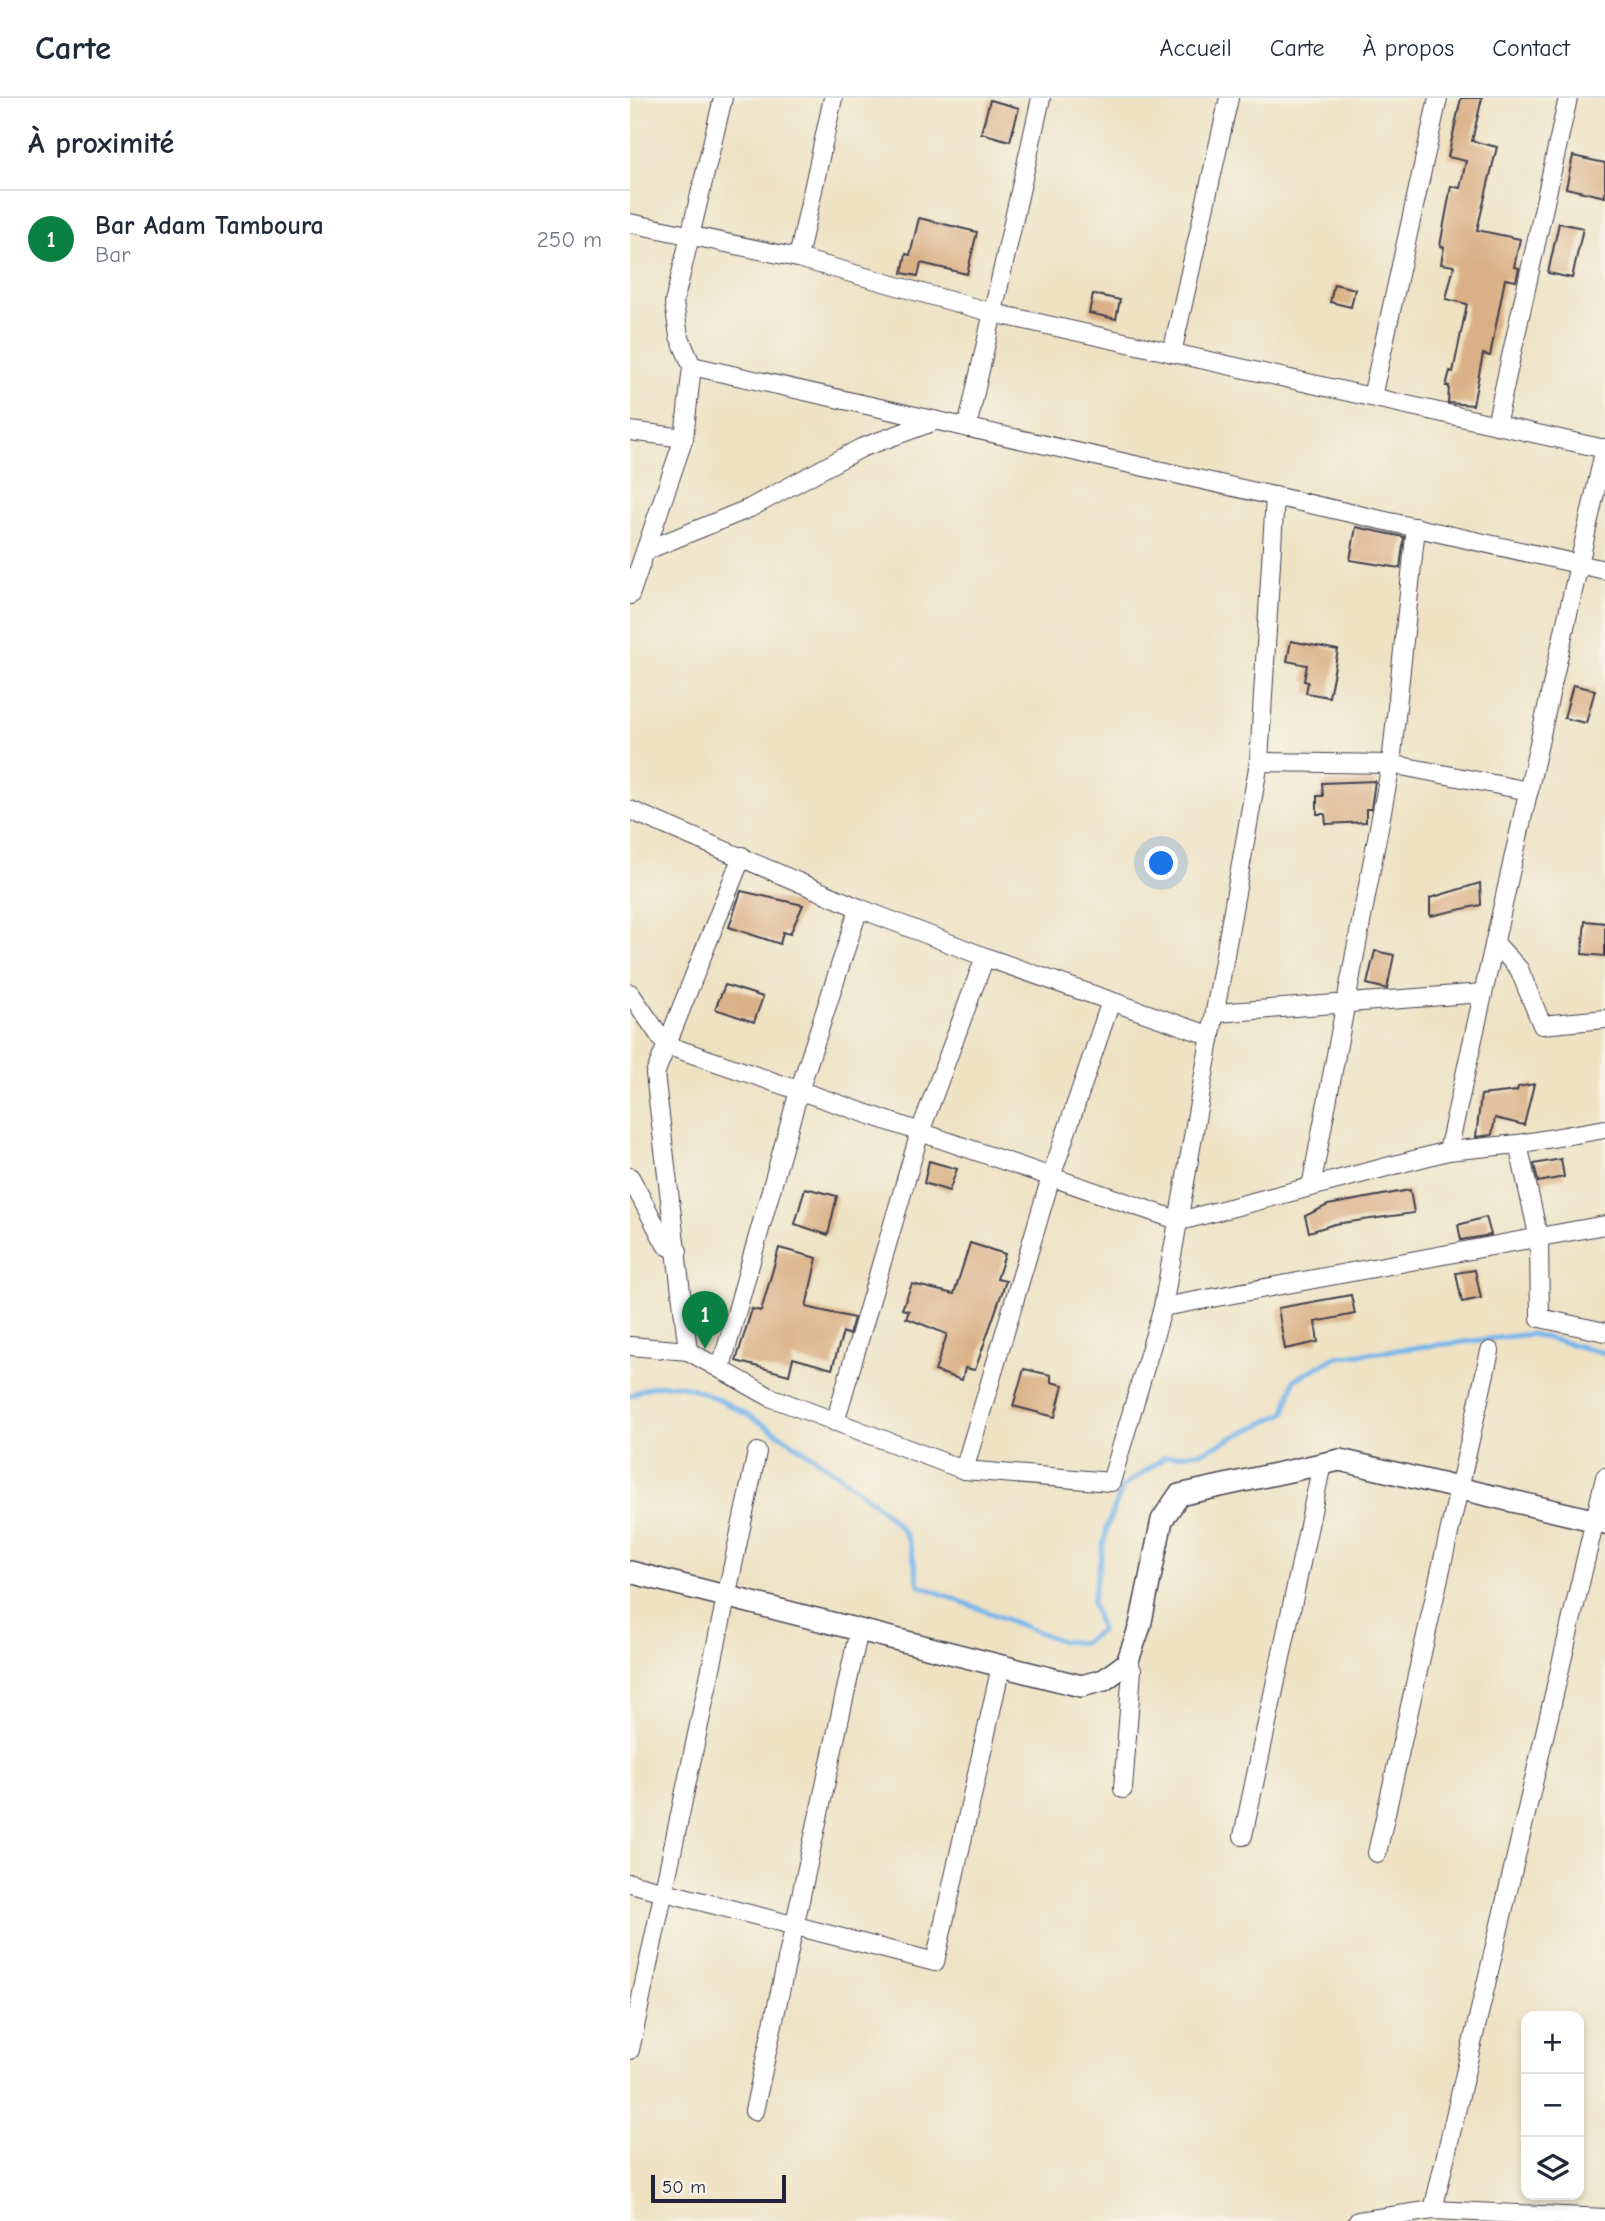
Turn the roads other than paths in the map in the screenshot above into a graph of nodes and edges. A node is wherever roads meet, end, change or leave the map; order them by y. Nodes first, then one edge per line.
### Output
1 (723, 98) edge
2 (833, 98) edge
3 (1041, 98) edge
4 (1229, 98) edge
5 (1438, 98) edge
6 (1568, 98) edge
7 (630, 223) edge
8 (691, 237) junction
9 (798, 258) junction
10 (993, 313) junction
11 (1172, 353) junction
12 (692, 366) junction
13 (1372, 397) junction
14 (937, 421) junction
15 (1496, 425) junction
16 (967, 428) junction
17 (630, 431) edge
18 (684, 438) junction
19 (1605, 449) edge
20 (1275, 496) junction
21 (1416, 527) junction
22 (645, 551) junction
23 (1579, 564) junction
24 (1605, 570) edge
25 (630, 594) edge
26 (1259, 762) junction
27 (1391, 764) junction
28 (1529, 790) junction
29 (630, 810) edge
30 (741, 856) junction
31 (859, 908) junction
32 (1495, 943) junction
33 (985, 957) junction
34 (630, 993) edge
35 (1483, 993) junction
36 (1111, 1001) junction
37 (1345, 1003) junction
38 (1216, 1013) junction
39 (1605, 1019) edge
40 (1211, 1036) junction
41 (667, 1045) junction
42 (799, 1090) junction
43 (1605, 1129) edge
44 (920, 1132) junction
45 (1518, 1144) junction
46 (1448, 1152) junction
47 (630, 1177) edge
48 (1051, 1177) junction
49 (1311, 1187) junction
50 (1180, 1221) junction
51 (1605, 1225) edge
52 (1539, 1239) junction
53 (678, 1251) junction
54 (1163, 1307) junction
55 (1605, 1332) edge
56 (630, 1346) edge
57 (688, 1350) junction
58 (1490, 1351) dead end
59 (721, 1367) junction
60 (835, 1422) junction
61 (757, 1452) dead end
62 (1322, 1464) junction
63 (964, 1470) junction
64 (1605, 1477) edge
65 (1459, 1488) junction
66 (1600, 1521) edge
67 (630, 1572) edge
68 (727, 1596) junction
69 (859, 1630) junction
70 (1127, 1663) junction
71 (1001, 1665) junction
72 (1123, 1789) dead end
73 (1243, 1836) dead end
74 (1377, 1853) dead end
75 (630, 1883) edge
76 (664, 1892) junction
77 (794, 1925) junction
78 (630, 2050) edge
79 (754, 2111) dead end
80 (1433, 2210) junction
81 (1605, 2218) edge
82 (1358, 2221) edge

1 - 8 street
2 - 9 street
3 - 10 street
4 - 11 street
5 - 13 street
6 - 15 street
7 - 8 street
8 - 9 street
8 - 12 street
9 - 10 street
10 - 11 street
10 - 16 street
11 - 13 street
12 - 14 street
12 - 18 street
13 - 15 street
14 - 16 street
14 - 22 street
15 - 19 street
16 - 20 street
17 - 18 street
18 - 22 street
19 - 23 street
20 - 21 street
20 - 26 street
21 - 23 street
21 - 27 street
22 - 25 street
23 - 24 street
23 - 28 street
26 - 27 street
26 - 38 street
27 - 28 street
27 - 37 street
28 - 32 street
29 - 30 street
30 - 31 street
30 - 41 street
31 - 33 street
31 - 42 street
32 - 35 street
32 - 39 street
33 - 36 street
33 - 44 street
34 - 41 street
35 - 37 street
35 - 46 street
36 - 40 street
36 - 48 street
37 - 38 street
37 - 49 street
38 - 40 street
40 - 50 street
41 - 42 street
41 - 53 street
42 - 44 street
42 - 59 street
43 - 45 street
44 - 48 street
44 - 60 street
45 - 46 street
45 - 52 street
46 - 49 street
47 - 53 street
48 - 50 street
48 - 63 street
49 - 50 street
50 - 54 street
51 - 52 street
52 - 54 street
52 - 55 street
53 - 57 street
54 - 63 street
56 - 57 street
57 - 59 street
58 - 65 street
59 - 60 street
60 - 63 street
61 - 68 street
62 - 65 street
62 - 70 street
62 - 73 street
64 - 66 street
65 - 66 street
65 - 74 street
66 - 80 street
67 - 68 street
68 - 69 street
68 - 76 street
69 - 71 street
69 - 77 street
70 - 71 street
70 - 72 street
71 - 77 street
75 - 76 street
76 - 77 street
76 - 78 street
77 - 79 street
80 - 81 street
80 - 82 street

